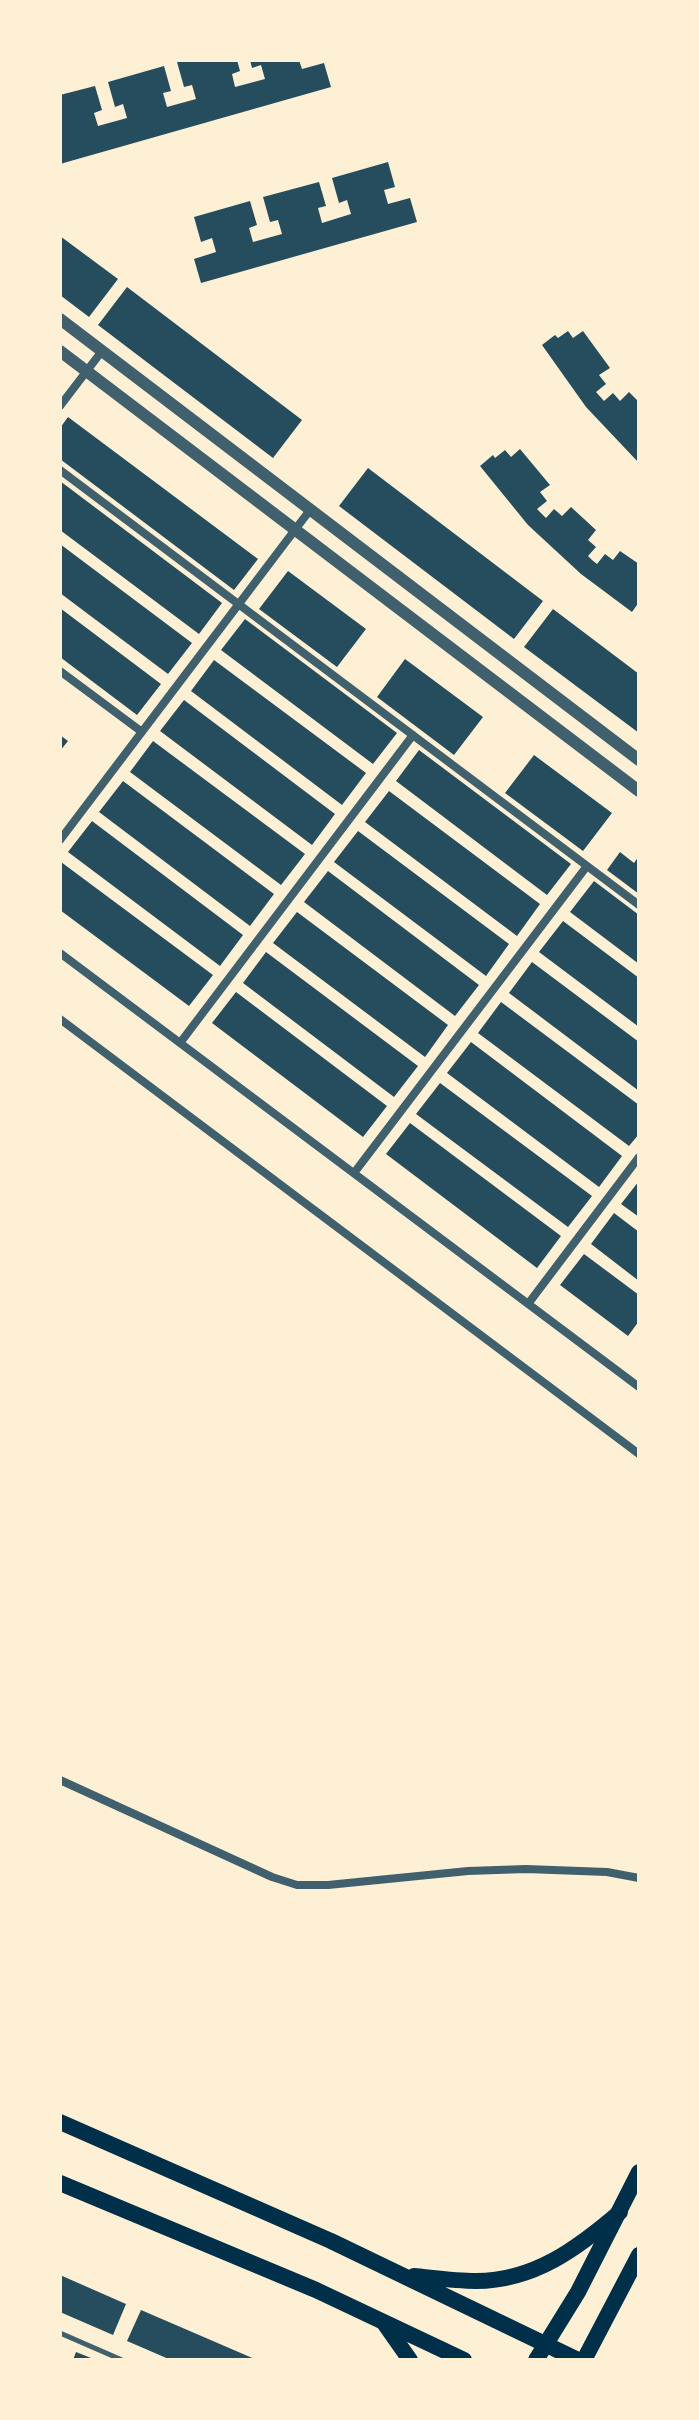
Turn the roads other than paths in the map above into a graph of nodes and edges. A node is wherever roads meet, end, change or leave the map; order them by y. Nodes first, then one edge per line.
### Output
1 (60, 319) edge
2 (60, 351) edge
3 (102, 351) junction
4 (87, 371) junction
5 (60, 406) edge
6 (60, 470) edge
7 (310, 510) junction
8 (295, 530) junction
9 (239, 604) junction
10 (60, 671) edge
11 (142, 732) junction
12 (413, 735) junction
13 (639, 760) edge
14 (639, 791) edge
15 (60, 823) edge
16 (69, 828) junction
17 (60, 840) edge
18 (587, 866) junction
19 (639, 905) edge
20 (60, 953) edge
21 (60, 1019) edge
22 (180, 1043) junction
23 (639, 1157) edge
24 (354, 1173) junction
25 (528, 1304) junction
26 (639, 1387) edge
27 (639, 1454) edge
28 (60, 1780) edge
29 (639, 1878) edge
30 (60, 2122) edge
31 (639, 2172) edge
32 (60, 2183) edge
33 (620, 2212) junction
34 (639, 2255) edge
35 (402, 2276) junction
36 (383, 2322) junction
37 (60, 2333) edge
38 (546, 2345) junction
39 (122, 2360) edge
40 (410, 2360) edge
41 (464, 2360) edge
42 (536, 2360) edge
43 (581, 2360) edge

1 - 3 street
2 - 4 street
3 - 4 street
3 - 7 street
4 - 5 street
4 - 8 street
6 - 9 street
7 - 8 street
7 - 13 street
8 - 9 street
8 - 14 street
9 - 11 street
9 - 12 street
10 - 11 street
11 - 16 street
12 - 18 street
12 - 22 street
15 - 16 street
16 - 17 street
18 - 19 street
18 - 24 street
20 - 22 street
21 - 27 street
22 - 24 street
23 - 25 street
24 - 25 street
25 - 26 street
28 - 29 street
30 - 35 main road
31 - 33 main road
32 - 36 main road
33 - 35 main road
33 - 38 main road
34 - 43 main road
35 - 38 main road
36 - 40 main road
36 - 41 main road
37 - 39 lane
38 - 42 main road
38 - 43 main road

